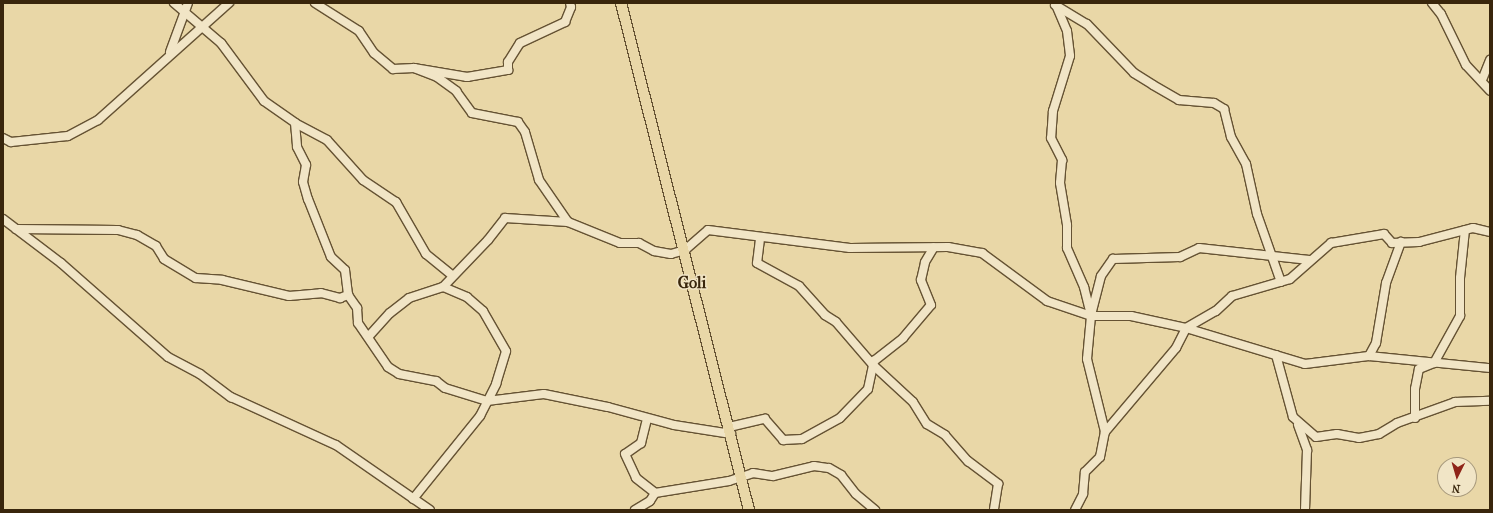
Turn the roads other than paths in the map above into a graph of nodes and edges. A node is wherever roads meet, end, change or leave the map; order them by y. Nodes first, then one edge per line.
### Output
1 (174, 3) edge
2 (229, 3) edge
3 (315, 3) edge
4 (570, 3) edge
5 (1432, 3) edge
6 (622, 4) edge
7 (1054, 4) edge
8 (187, 7) edge
9 (200, 29) junction
10 (170, 53) junction
11 (1490, 60) edge
12 (414, 68) junction
13 (1482, 80) junction
14 (1490, 91) edge
15 (295, 123) junction
16 (3, 138) edge
17 (568, 222) junction
18 (8, 225) edge
19 (1465, 230) junction
20 (1490, 232) edge
21 (760, 239) junction
22 (1401, 242) junction
23 (934, 247) junction
24 (684, 250) junction
25 (1271, 255) junction
26 (1309, 260) junction
27 (452, 275) junction
28 (1281, 282) junction
29 (443, 287) junction
30 (348, 295) junction
31 (1091, 316) junction
32 (1186, 328) junction
33 (369, 336) junction
34 (1276, 355) junction
35 (1369, 356) junction
36 (1434, 363) junction
37 (873, 365) junction
38 (1490, 368) edge
39 (487, 401) junction
40 (1490, 401) edge
41 (1293, 417) junction
42 (1415, 418) junction
43 (647, 419) junction
44 (730, 430) junction
45 (1105, 432) junction
46 (741, 477) junction
47 (655, 493) junction
48 (413, 499) junction
49 (430, 510) edge
50 (635, 510) edge
51 (748, 510) edge
52 (876, 510) edge
53 (994, 510) edge
54 (1074, 510) edge
55 (1305, 510) edge

1 - 8 street
2 - 9 street
3 - 12 street
4 - 12 street
5 - 13 street
6 - 24 main road
7 - 25 street
7 - 31 street
8 - 9 street
8 - 10 street
9 - 10 street
9 - 15 street
10 - 16 street
11 - 13 street
12 - 17 street
13 - 14 street
15 - 27 street
15 - 30 street
17 - 24 street
17 - 27 street
18 - 30 street
18 - 48 street
19 - 20 street
19 - 22 street
19 - 36 street
21 - 23 street
21 - 24 street
21 - 37 street
22 - 26 street
22 - 35 street
23 - 31 street
23 - 37 street
24 - 44 main road
25 - 26 street
25 - 28 street
25 - 31 street
26 - 28 street
27 - 29 street
28 - 32 street
29 - 33 street
29 - 39 street
30 - 33 street
31 - 32 street
31 - 45 street
32 - 34 street
32 - 45 street
33 - 39 street
34 - 35 street
34 - 41 street
35 - 36 street
36 - 38 street
36 - 42 street
37 - 44 street
37 - 53 street
39 - 43 street
39 - 48 street
40 - 42 street
41 - 42 street
41 - 55 street
43 - 44 street
43 - 47 street
44 - 46 main road
45 - 54 street
46 - 47 street
46 - 51 main road
46 - 52 street
47 - 50 street
48 - 49 street

